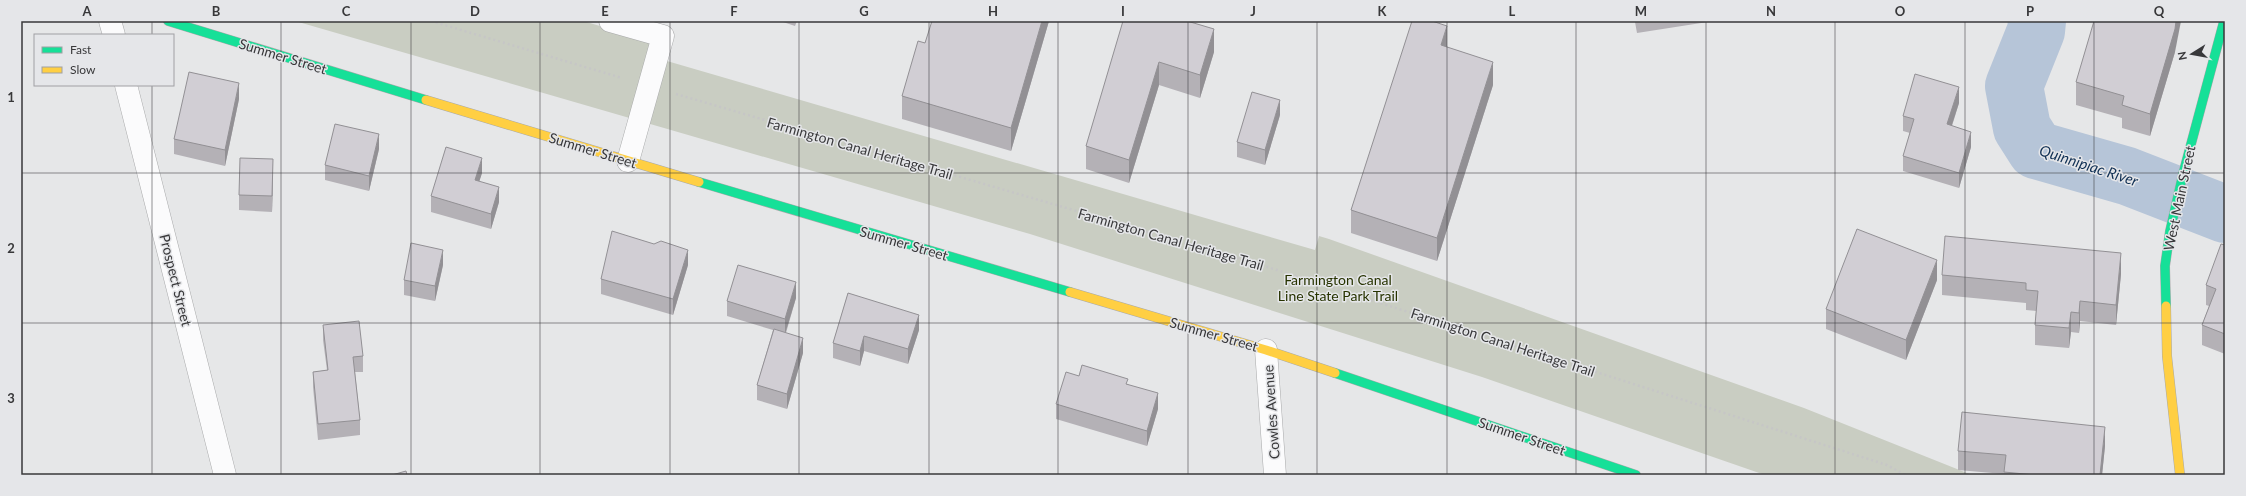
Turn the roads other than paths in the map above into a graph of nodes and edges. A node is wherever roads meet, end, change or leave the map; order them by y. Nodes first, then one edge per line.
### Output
1 (110, 21) edge
2 (168, 21) edge
3 (610, 21) edge
4 (2224, 21) edge
5 (114, 34) edge
6 (126, 86) edge
7 (628, 161) junction
8 (1266, 350) junction
9 (225, 475) edge
10 (1275, 475) edge
11 (1636, 475) edge
12 (2180, 475) edge

1 - 5 street
2 - 7 street, Summer Street
3 - 7 street
4 - 12 street, West Main Street
6 - 9 street, Prospect Street
7 - 8 street, Summer Street
8 - 10 street, Cowles Avenue
8 - 11 street, Summer Street

